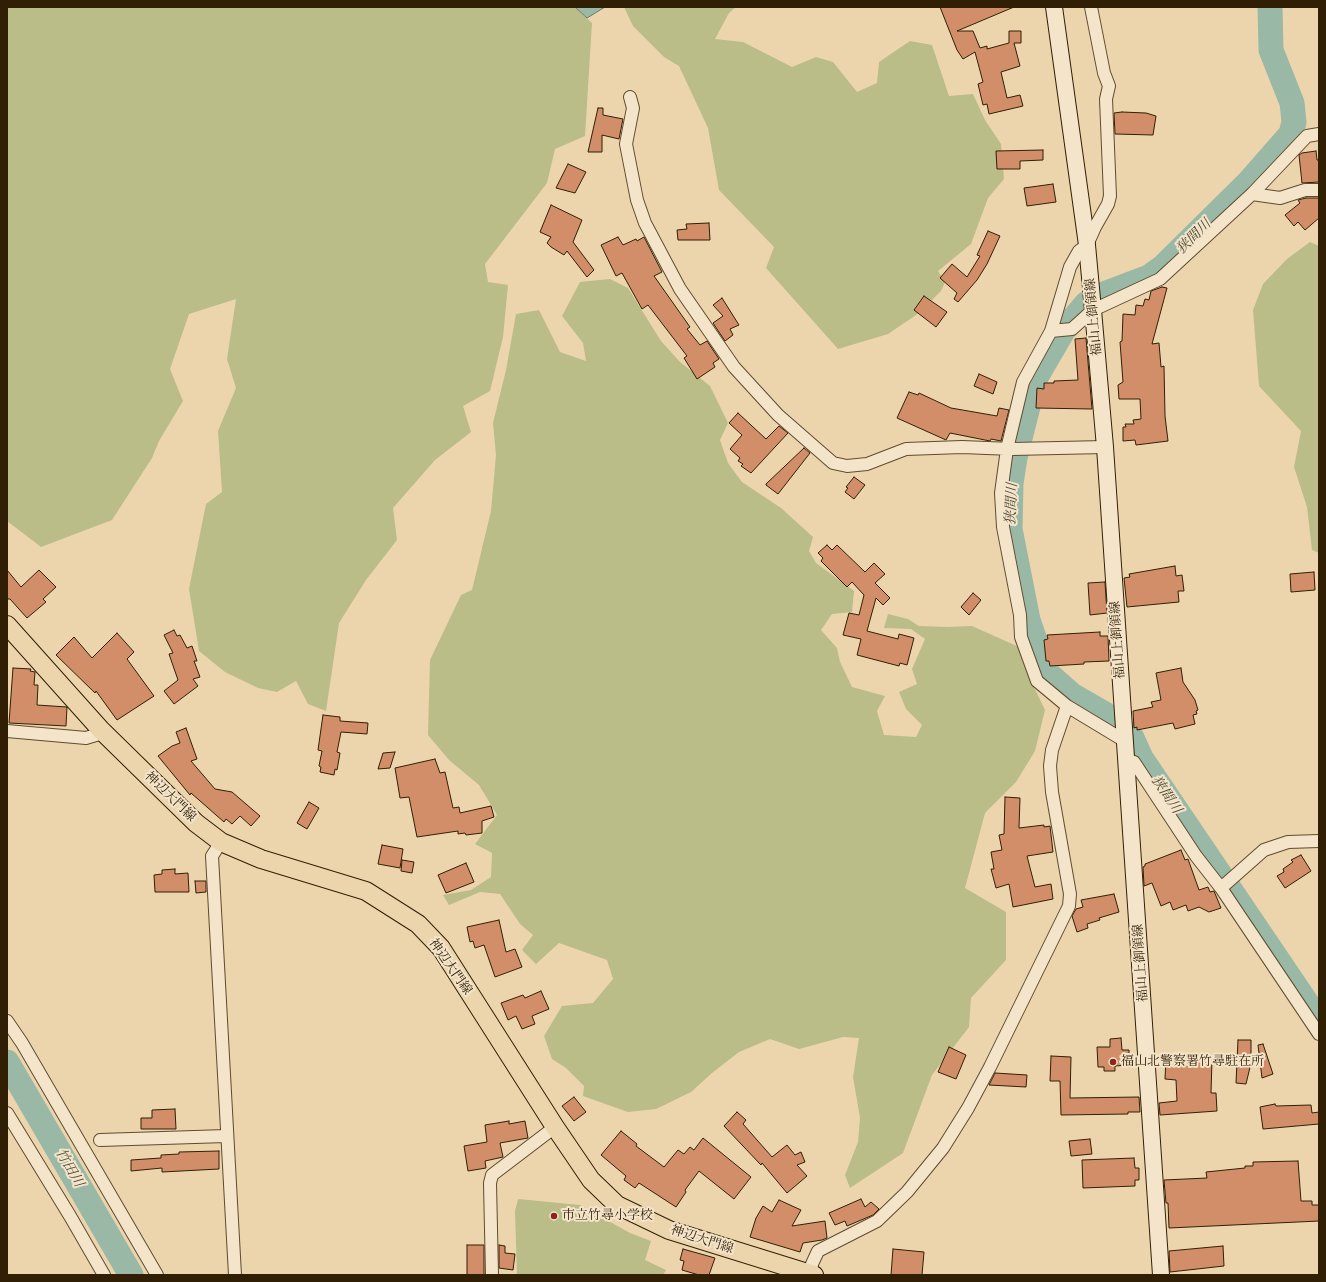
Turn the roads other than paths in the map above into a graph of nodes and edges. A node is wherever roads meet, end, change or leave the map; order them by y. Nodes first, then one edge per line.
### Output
1 (1054, 7) edge
2 (1091, 7) edge
3 (630, 97) dead end
4 (1319, 134) edge
5 (1319, 190) edge
6 (1252, 194) junction
7 (1087, 245) junction
8 (1093, 304) junction
9 (1051, 331) junction
10 (1105, 447) junction
11 (1014, 449) junction
12 (7, 625) edge
13 (1067, 706) junction
14 (101, 730) junction
15 (7, 731) edge
16 (1125, 734) junction
17 (1127, 760) junction
18 (1319, 840) edge
19 (221, 842) junction
20 (1221, 888) junction
21 (7, 1021) edge
22 (1319, 1034) edge
23 (7, 1113) edge
24 (555, 1127) junction
25 (226, 1136) junction
26 (100, 1140) dead end
27 (104, 1275) edge
28 (157, 1275) edge
29 (235, 1275) edge
30 (492, 1275) edge
31 (812, 1275) edge
32 (1161, 1275) edge

1 - 7 main road, 福山上御領線
2 - 7 street
3 - 11 street
4 - 6 street
5 - 6 street
6 - 8 street
7 - 8 main road, 福山上御領線
7 - 9 street
8 - 9 street
8 - 10 main road, 福山上御領線
9 - 11 street
10 - 11 street
10 - 16 main road, 福山上御領線
11 - 13 street
12 - 14 main road, 神辺大門線
13 - 16 street
13 - 31 street
14 - 15 street
14 - 19 main road, 神辺大門線
16 - 17 main road, 福山上御領線
17 - 20 street
17 - 32 main road, 福山上御領線
18 - 20 street
19 - 24 main road, 神辺大門線
19 - 25 street
20 - 22 street
21 - 28 street
23 - 27 street
24 - 30 street
24 - 31 main road, 神辺大門線
25 - 26 street
25 - 29 street

